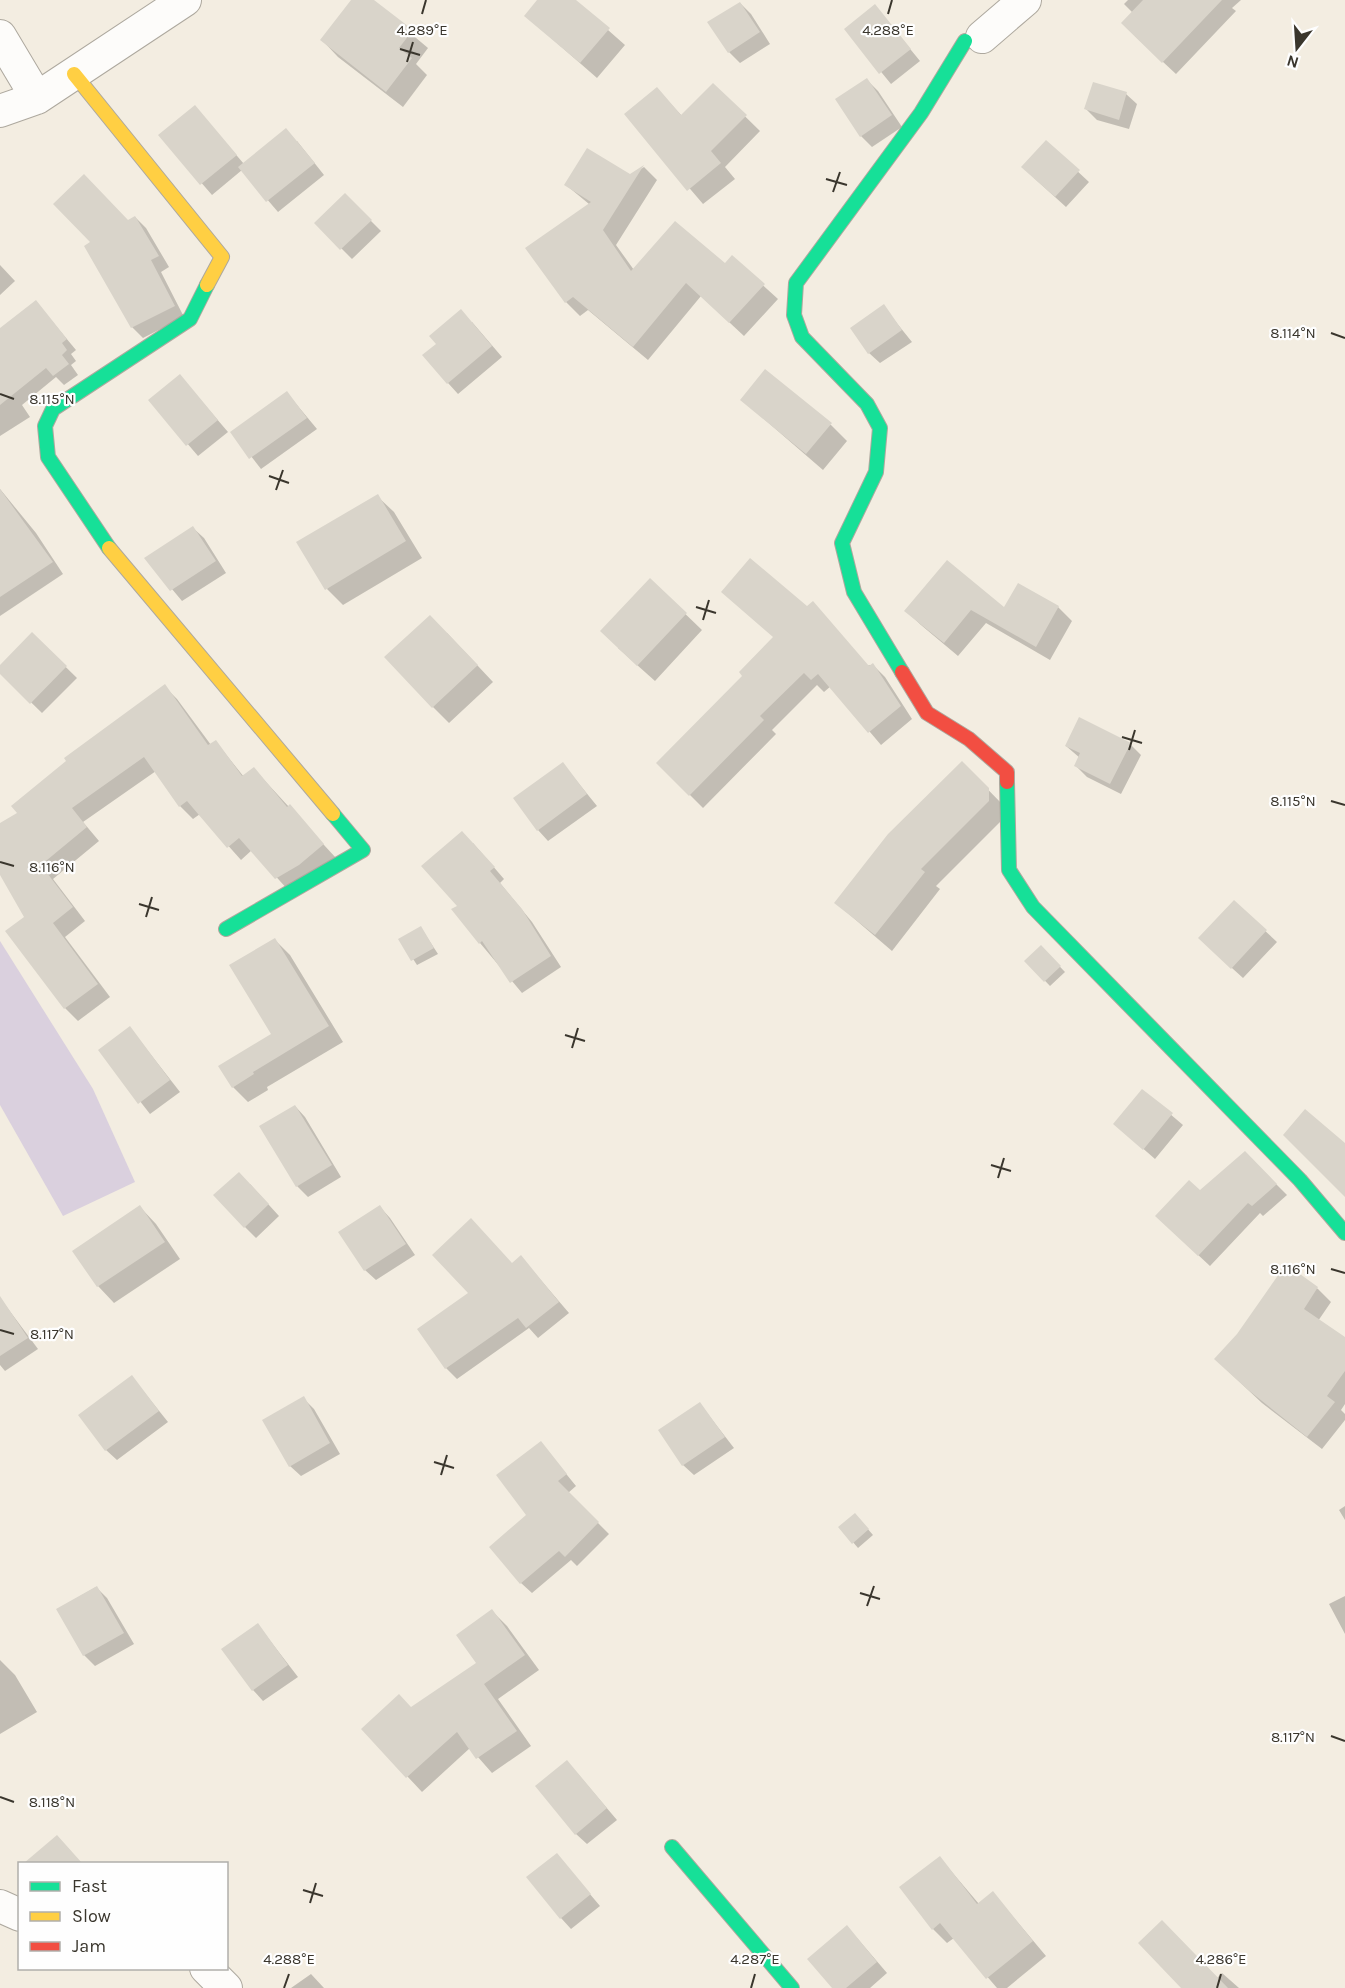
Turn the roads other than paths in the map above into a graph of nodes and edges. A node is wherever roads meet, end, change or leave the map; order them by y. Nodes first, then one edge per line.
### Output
1 (184, 0) edge
2 (1025, 0) edge
3 (0, 36) edge
4 (973, 39) joint
5 (74, 74) junction
6 (37, 98) junction
7 (0, 111) edge
8 (226, 929) dead end
9 (1345, 1233) edge
10 (672, 1847) dead end
11 (0, 1906) edge
12 (18, 1914) edge
13 (208, 1970) edge
14 (226, 1988) edge
15 (792, 1988) edge

1 - 5 street
2 - 4 street
3 - 6 street
4 - 9 street
5 - 6 street
5 - 8 street
6 - 7 street
10 - 15 street
11 - 12 street
13 - 14 street

